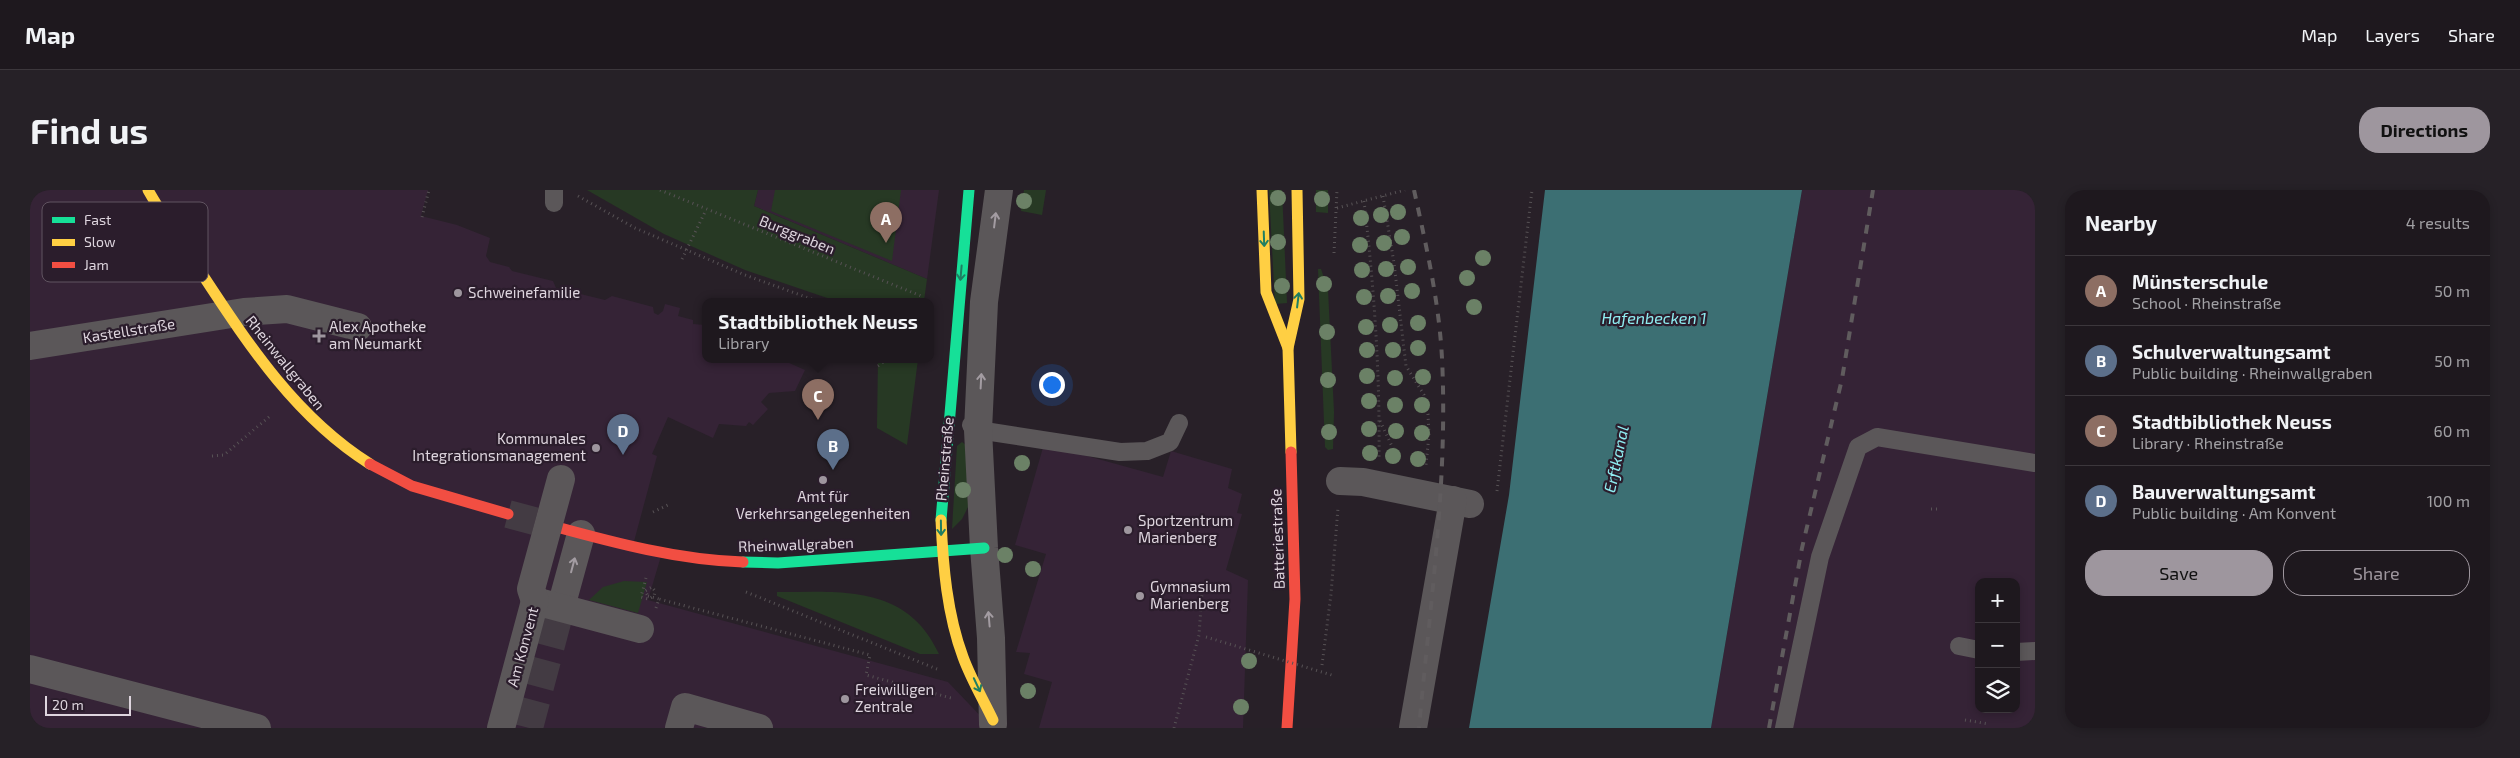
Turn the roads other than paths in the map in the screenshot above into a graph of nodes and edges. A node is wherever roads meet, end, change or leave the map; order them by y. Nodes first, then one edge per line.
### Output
1 (148, 190) edge
2 (969, 190) edge
3 (999, 190) edge
4 (1262, 190) edge
5 (1297, 190) edge
6 (156, 202) edge
7 (207, 282) edge
8 (228, 315) junction
9 (358, 327) dead end
10 (30, 346) edge
11 (1288, 348) junction
12 (950, 410) junction
13 (1179, 423) dead end
14 (978, 430) junction
15 (2035, 463) edge
16 (561, 478) dead end
17 (1340, 481) road end
18 (508, 514) tunnel mouth
19 (553, 526) tunnel mouth
20 (581, 534) junction
21 (984, 548) junction
22 (942, 552) junction
23 (564, 596) tunnel mouth
24 (536, 601) junction
25 (640, 629) road end
26 (1959, 646) dead end
27 (1975, 649) edge
28 (2035, 651) edge
29 (2020, 652) edge
30 (30, 669) edge
31 (993, 724) edge
32 (257, 728) edge
33 (501, 728) edge
34 (679, 728) edge
35 (759, 728) edge
36 (1287, 728) edge
37 (1413, 728) edge
38 (1784, 728) edge

1 - 6 street, Rheinwallgraben
2 -> 12 street, Rheinstraße
14 -> 3 street, Rheinstraße
4 -> 11 street, Batteriestraße
11 -> 5 street, Batteriestraße
7 - 8 street, Rheinwallgraben
8 - 9 street, Kastellstraße
8 - 10 street, Kastellstraße
8 - 18 street, Rheinwallgraben
11 - 36 street, Batteriestraße
12 - 14 lane
12 -> 22 street, Rheinstraße
13 - 14 lane
14 - 21 street, Rheinstraße
15 - 38 lane
16 - 24 street, Am Konvent, bridge
17 - 37 street
19 - 20 street, Rheinwallgraben
20 - 22 street, Rheinwallgraben
23 -> 20 street
21 - 22 street, Rheinwallgraben
31 -> 21 street, Rheinstraße
22 -> 31 street, Rheinstraße
24 - 25 street
24 - 33 street, Am Konvent
26 - 27 lane
28 - 29 lane
30 - 32 street
34 - 35 street

